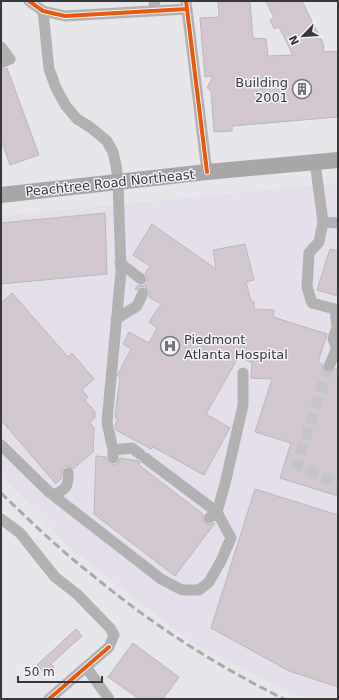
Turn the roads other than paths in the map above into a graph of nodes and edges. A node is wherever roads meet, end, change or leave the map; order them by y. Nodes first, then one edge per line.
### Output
1 (29, 1) edge
2 (187, 5) edge
3 (154, 6) edge
4 (43, 11) junction
5 (1, 47) edge
6 (1, 63) edge
7 (338, 160) edge
8 (315, 162) junction
9 (207, 172) junction
10 (118, 182) junction
11 (1, 195) edge
12 (323, 222) junction
13 (338, 223) edge
14 (120, 263) junction
15 (141, 279) dead end
16 (143, 293) dead end
17 (336, 310) edge
18 (116, 319) junction
19 (337, 347) edge
20 (329, 366) tunnel mouth
21 (243, 373) dead end
22 (1, 445) edge
23 (68, 473) dead end
24 (53, 495) junction
25 (213, 515) junction
26 (1, 520) edge
27 (86, 667) junction
28 (49, 699) edge
29 (109, 699) edge

1 - 4 street
2 - 3 street
2 - 9 street
3 - 4 street
4 - 10 street
5 - 6 street
7 - 8 highway, Peachtree Road Northeast
8 - 9 highway, Peachtree Road Northeast
8 - 12 street
9 - 10 highway, Peachtree Road Northeast
10 - 11 highway, Peachtree Road Northeast
10 - 14 street
12 - 13 street
12 - 17 street
14 - 15 street
14 - 18 street
16 - 18 street
17 - 19 street
18 - 25 street
19 - 20 street
21 - 25 street
22 - 24 street
23 - 24 street
24 - 25 street
26 - 27 street
27 - 28 street
27 - 29 street

